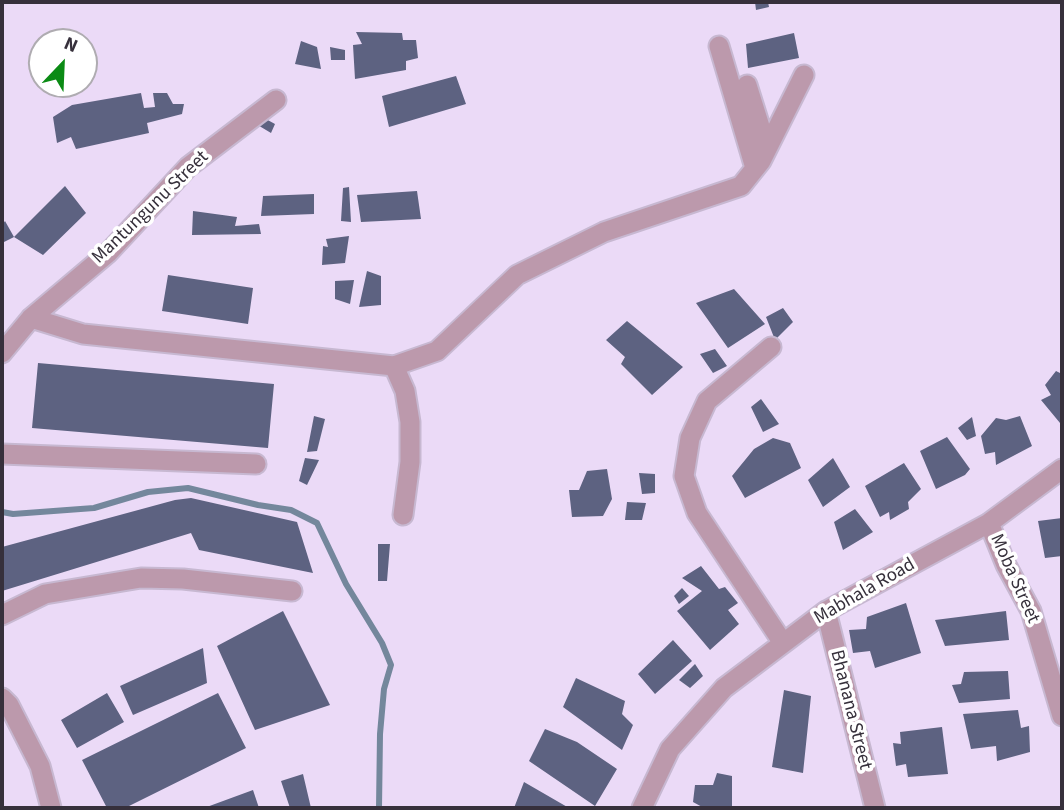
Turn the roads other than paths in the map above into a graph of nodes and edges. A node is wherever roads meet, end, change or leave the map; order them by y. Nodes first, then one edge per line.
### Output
1 (719, 46) dead end
2 (804, 75) dead end
3 (747, 85) dead end
4 (276, 100) dead end
5 (767, 149) junction
6 (755, 168) junction
7 (31, 318) junction
8 (771, 347) dead end
9 (2, 353) edge
10 (394, 366) junction
11 (2, 454) edge
12 (256, 464) dead end
13 (1062, 469) edge
14 (403, 515) dead end
15 (989, 523) junction
16 (292, 591) dead end
17 (826, 611) junction
18 (2, 615) edge
19 (783, 643) junction
20 (2, 698) edge
21 (1062, 716) edge
22 (51, 808) edge
23 (642, 808) edge
24 (875, 808) edge

1 - 6 street
2 - 5 street
3 - 5 street
4 - 7 street, Mantungunu Street
5 - 6 street
6 - 10 street
7 - 9 street, Mantungunu Street
7 - 10 street
8 - 19 street
10 - 14 street
11 - 12 street
13 - 15 street, Mabhala Road
15 - 17 street, Mabhala Road
15 - 21 street, Moba Street
16 - 18 street
17 - 19 street, Mabhala Road
17 - 24 street, Bhanana Street
19 - 23 street, Mabhala Road
20 - 22 street

